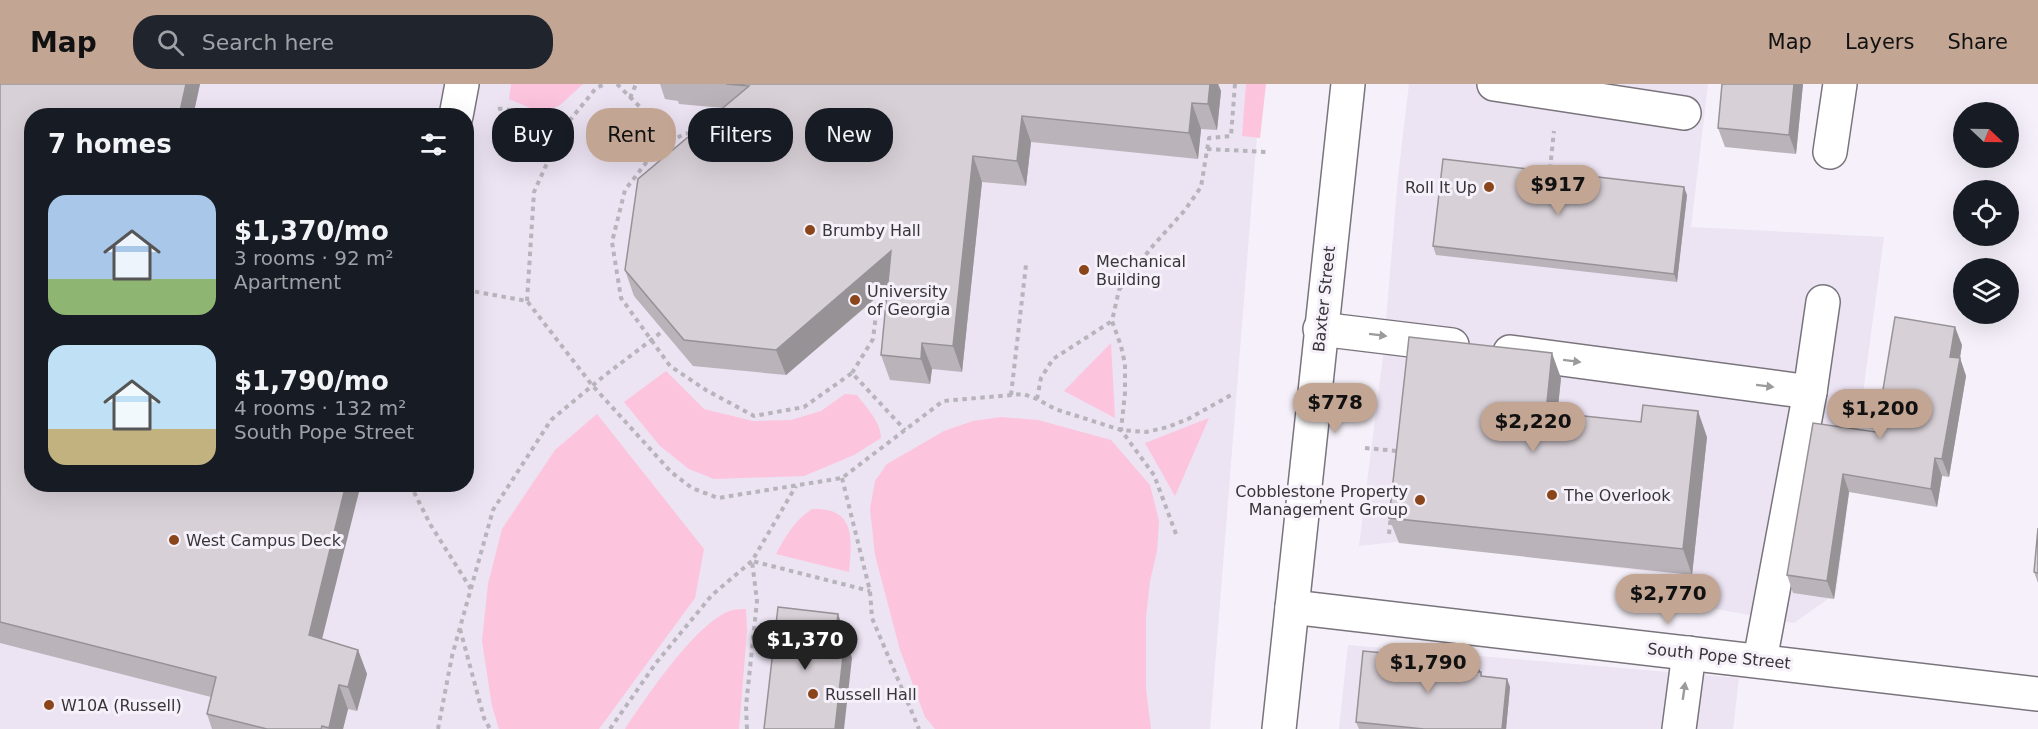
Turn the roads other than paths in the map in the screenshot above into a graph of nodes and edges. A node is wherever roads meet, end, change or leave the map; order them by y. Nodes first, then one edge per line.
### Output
1 (462, 84) edge
2 (1348, 84) edge
3 (1494, 84) edge
4 (1840, 84) edge
5 (458, 108) edge
6 (1684, 113) dead end
7 (1830, 152) dead end
8 (1823, 302) dead end
9 (1320, 329) junction
10 (1810, 392) junction
11 (1292, 607) junction
12 (1689, 653) junction
13 (1760, 660) junction
14 (2038, 694) edge
15 (1279, 729) edge
16 (1679, 729) edge

1 - 5 street
2 - 9 street, Baxter Street
3 - 6 street
4 - 7 street
8 - 10 street
9 -> 10 street
9 - 11 street, Baxter Street
10 - 13 street
11 - 12 street, South Pope Street
11 - 15 street, Baxter Street
12 - 13 street, South Pope Street
16 -> 12 street
13 - 14 street, South Pope Street

